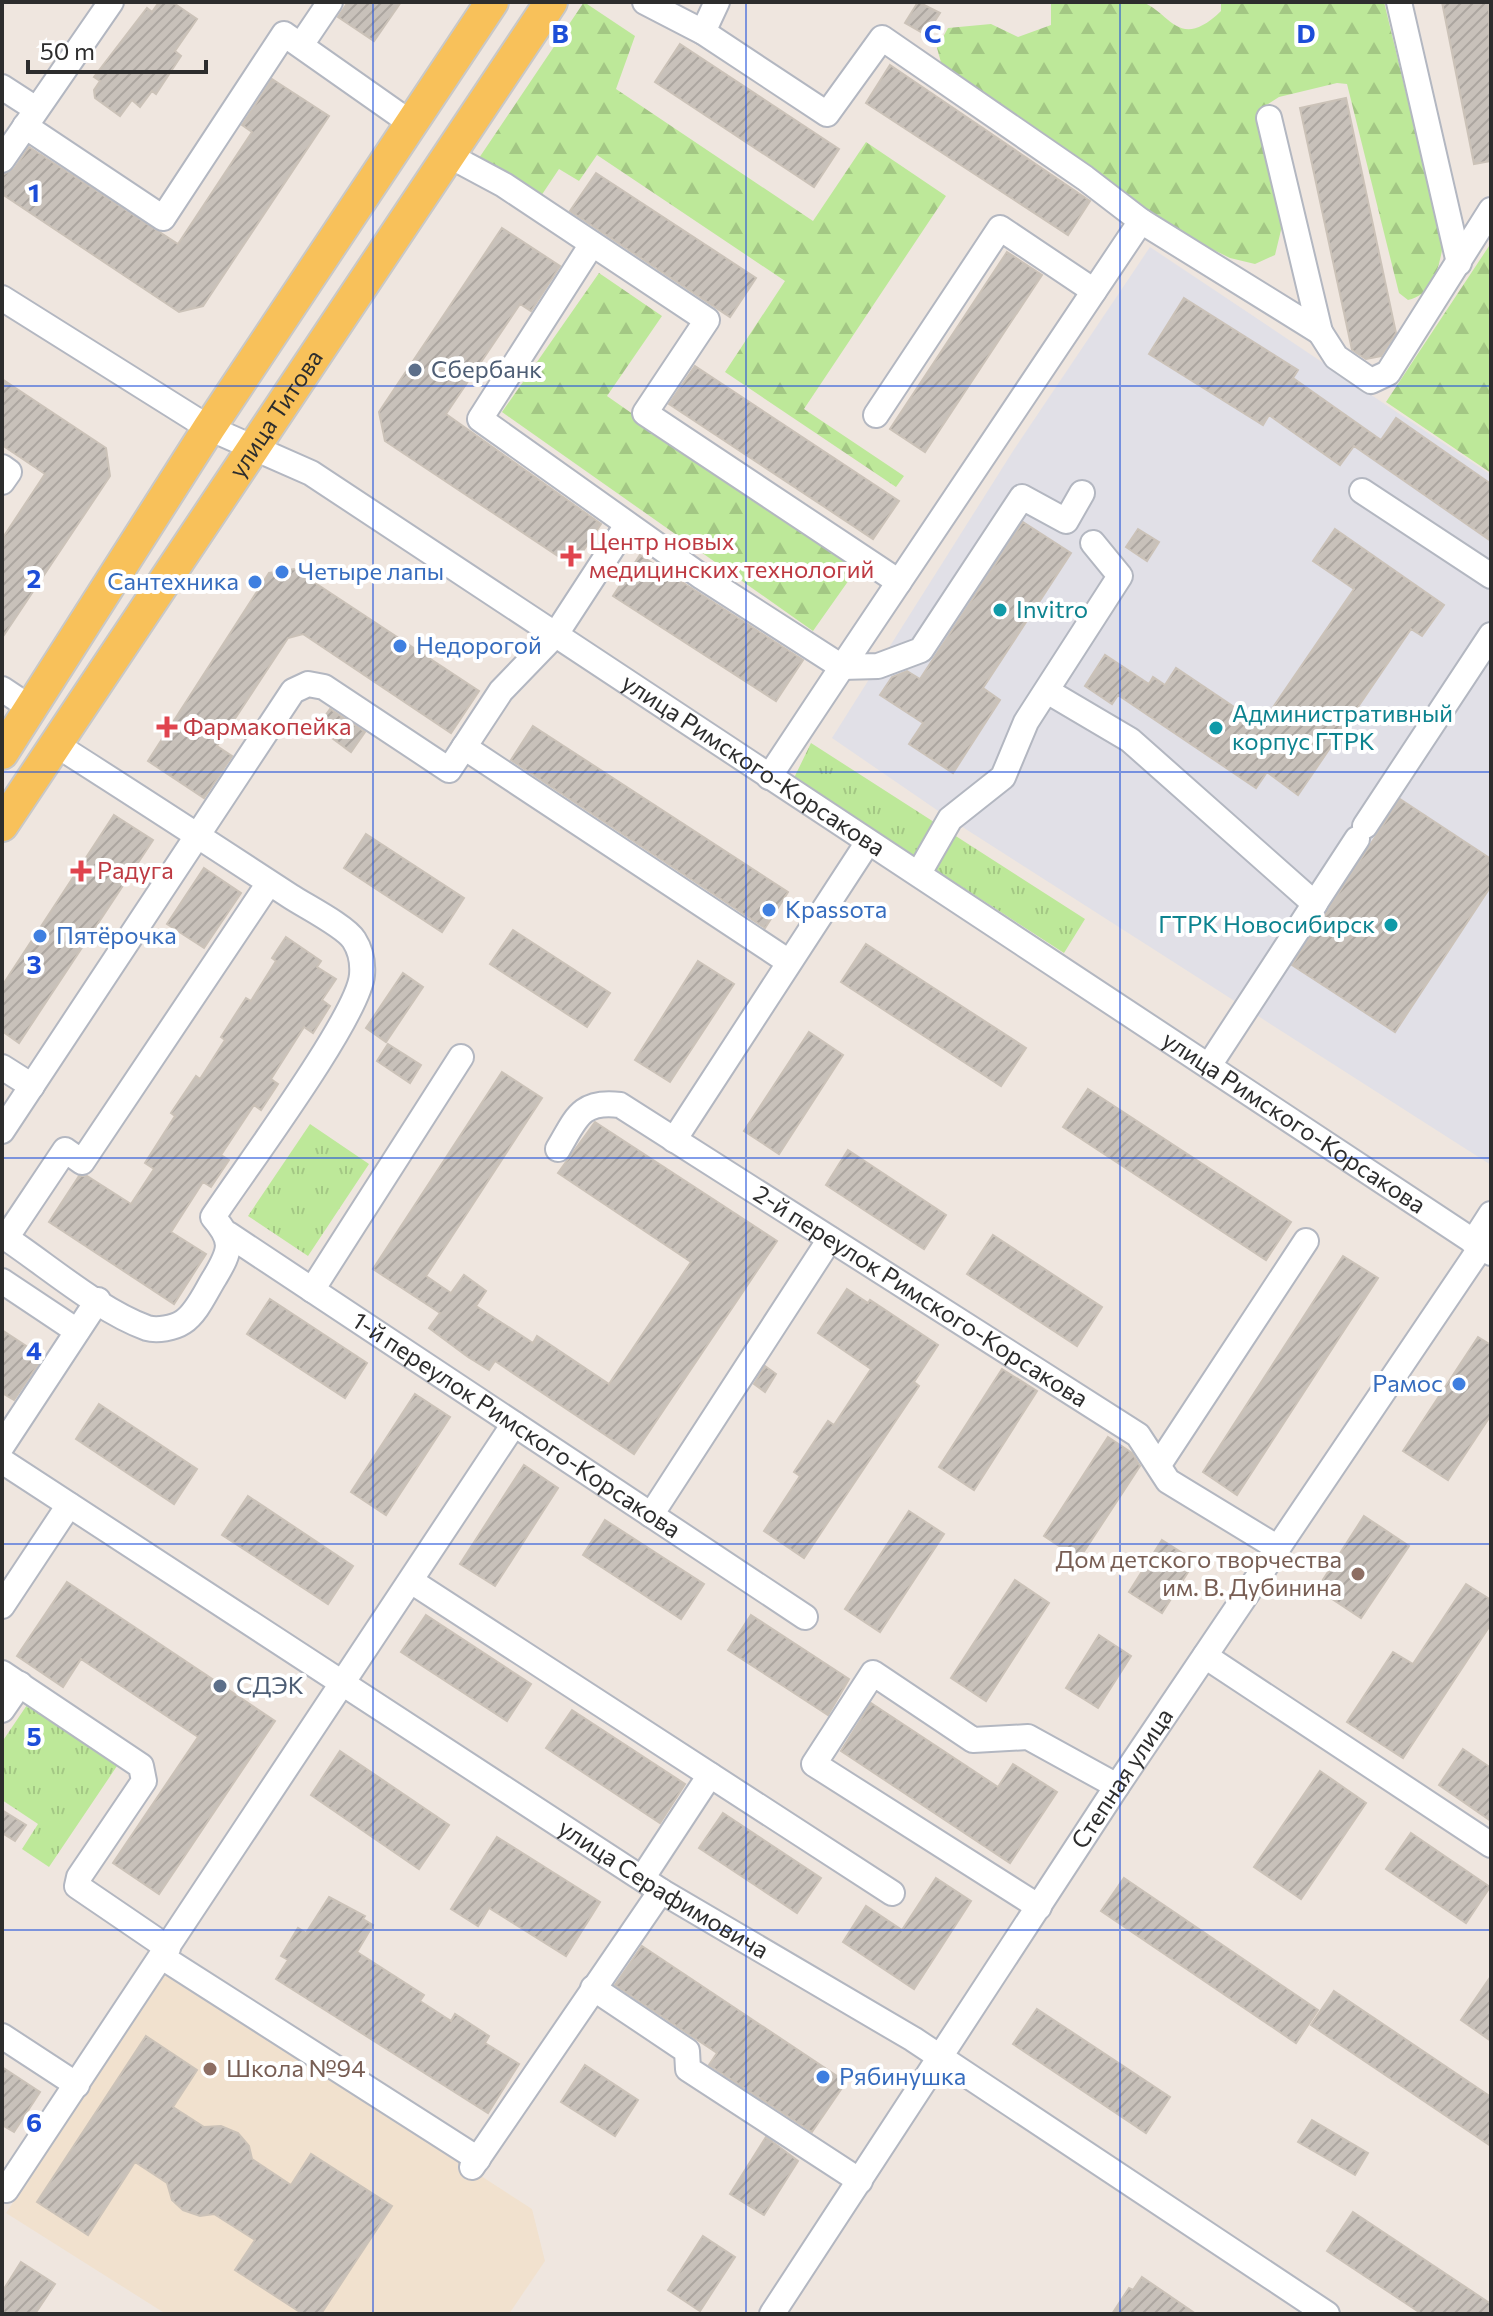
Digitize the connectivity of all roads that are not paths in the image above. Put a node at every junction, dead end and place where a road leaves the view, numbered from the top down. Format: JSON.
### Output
{"nodes":[{"id":1,"x":111,"y":2,"type":"edge"},
{"id":2,"x":330,"y":2,"type":"edge"},
{"id":3,"x":492,"y":2,"type":"edge"},
{"id":4,"x":551,"y":2,"type":"edge"},
{"id":5,"x":645,"y":2,"type":"edge"},
{"id":6,"x":717,"y":2,"type":"edge"},
{"id":7,"x":1399,"y":2,"type":"edge"},
{"id":8,"x":703,"y":32,"type":"junction"},
{"id":9,"x":301,"y":45,"type":"junction"},
{"id":10,"x":2,"y":87,"type":"edge"},
{"id":11,"x":30,"y":118,"type":"junction"},
{"id":12,"x":1269,"y":118,"type":"dead end"},
{"id":13,"x":412,"y":124,"type":"junction"},
{"id":14,"x":448,"y":155,"type":"junction"},
{"id":15,"x":2,"y":160,"type":"edge"},
{"id":16,"x":1491,"y":210,"type":"edge"},
{"id":17,"x":1141,"y":221,"type":"junction"},
{"id":18,"x":592,"y":244,"type":"junction"},
{"id":19,"x":1459,"y":263,"type":"junction"},
{"id":20,"x":1094,"y":291,"type":"junction"},
{"id":21,"x":2,"y":298,"type":"edge"},
{"id":22,"x":1320,"y":332,"type":"junction"},
{"id":23,"x":876,"y":415,"type":"dead end"},
{"id":24,"x":209,"y":428,"type":"junction"},
{"id":25,"x":252,"y":447,"type":"junction"},
{"id":26,"x":2,"y":467,"type":"edge"},
{"id":27,"x":2,"y":482,"type":"edge"},
{"id":28,"x":1362,"y":491,"type":"dead end"},
{"id":29,"x":1082,"y":493,"type":"dead end"},
{"id":30,"x":627,"y":525,"type":"junction"},
{"id":31,"x":1093,"y":543,"type":"dead end"},
{"id":32,"x":1491,"y":576,"type":"edge"},
{"id":33,"x":899,"y":582,"type":"junction"},
{"id":34,"x":556,"y":634,"type":"junction"},
{"id":35,"x":1490,"y":637,"type":"edge"},
{"id":36,"x":842,"y":667,"type":"junction"},
{"id":37,"x":2,"y":689,"type":"edge"},
{"id":38,"x":1047,"y":691,"type":"junction"},
{"id":39,"x":32,"y":709,"type":"junction"},
{"id":40,"x":55,"y":744,"type":"junction"},
{"id":41,"x":464,"y":747,"type":"junction"},
{"id":42,"x":2,"y":753,"type":"edge"},
{"id":43,"x":769,"y":777,"type":"junction"},
{"id":44,"x":2,"y":825,"type":"edge"},
{"id":45,"x":197,"y":836,"type":"junction"},
{"id":46,"x":868,"y":842,"type":"junction"},
{"id":47,"x":919,"y":873,"type":"junction"},
{"id":48,"x":269,"y":883,"type":"junction"},
{"id":49,"x":1315,"y":904,"type":"junction"},
{"id":50,"x":789,"y":962,"type":"junction"},
{"id":51,"x":461,"y":1057,"type":"dead end"},
{"id":52,"x":1210,"y":1064,"type":"junction"},
{"id":53,"x":2,"y":1067,"type":"edge"},
{"id":54,"x":32,"y":1086,"type":"junction"},
{"id":55,"x":2,"y":1131,"type":"edge"},
{"id":56,"x":674,"y":1140,"type":"junction"},
{"id":57,"x":558,"y":1149,"type":"dead end"},
{"id":58,"x":1491,"y":1214,"type":"edge"},
{"id":59,"x":228,"y":1234,"type":"junction"},
{"id":60,"x":830,"y":1239,"type":"junction"},
{"id":61,"x":1306,"y":1241,"type":"dead end"},
{"id":62,"x":1482,"y":1247,"type":"edge"},
{"id":63,"x":2,"y":1281,"type":"edge"},
{"id":64,"x":312,"y":1290,"type":"junction"},
{"id":65,"x":98,"y":1300,"type":"junction"},
{"id":66,"x":77,"y":1331,"type":"junction"},
{"id":67,"x":514,"y":1424,"type":"junction"},
{"id":68,"x":2,"y":1446,"type":"edge"},
{"id":69,"x":2,"y":1461,"type":"edge"},
{"id":70,"x":1160,"y":1463,"type":"junction"},
{"id":71,"x":69,"y":1505,"type":"junction"},
{"id":72,"x":651,"y":1515,"type":"junction"},
{"id":73,"x":1278,"y":1548,"type":"junction"},
{"id":74,"x":411,"y":1581,"type":"junction"},
{"id":75,"x":2,"y":1606,"type":"edge"},
{"id":76,"x":805,"y":1617,"type":"dead end"},
{"id":77,"x":1205,"y":1656,"type":"junction"},
{"id":78,"x":11,"y":1678,"type":"edge"},
{"id":79,"x":343,"y":1685,"type":"junction"},
{"id":80,"x":2,"y":1710,"type":"edge"},
{"id":81,"x":710,"y":1775,"type":"junction"},
{"id":82,"x":1117,"y":1786,"type":"junction"},
{"id":83,"x":1491,"y":1845,"type":"edge"},
{"id":84,"x":652,"y":1884,"type":"junction"},
{"id":85,"x":892,"y":1893,"type":"dead end"},
{"id":86,"x":1039,"y":1907,"type":"junction"},
{"id":87,"x":165,"y":1952,"type":"junction"},
{"id":88,"x":593,"y":1988,"type":"junction"},
{"id":89,"x":2,"y":2036,"type":"edge"},
{"id":90,"x":942,"y":2059,"type":"junction"},
{"id":91,"x":77,"y":2085,"type":"junction"},
{"id":92,"x":860,"y":2181,"type":"junction"},
{"id":93,"x":6,"y":2190,"type":"dead end"},
{"id":94,"x":772,"y":2314,"type":"edge"},
{"id":95,"x":1327,"y":2314,"type":"edge"}],
"edges":[{"from":1,"to":11,"type":"street"},
{"from":2,"to":9,"type":"street"},
{"from":3,"to":13,"type":"main road","name":"улица Титова"},
{"from":4,"to":14,"type":"main road","name":"улица Титова"},
{"from":5,"to":8,"type":"street"},
{"from":6,"to":8,"type":"street"},
{"from":7,"to":19,"type":"street"},
{"from":8,"to":17,"type":"street"},
{"from":9,"to":11,"type":"street"},
{"from":9,"to":13,"type":"street"},
{"from":10,"to":11,"type":"street"},
{"from":11,"to":15,"type":"street"},
{"from":12,"to":22,"type":"street"},
{"from":13,"to":24,"type":"main road","name":"улица Титова"},
{"from":14,"to":18,"type":"street"},
{"from":14,"to":25,"type":"main road","name":"улица Титова"},
{"from":16,"to":19,"type":"street"},
{"from":17,"to":20,"type":"street"},
{"from":17,"to":22,"type":"street"},
{"from":18,"to":30,"type":"street"},
{"from":18,"to":33,"type":"street"},
{"from":19,"to":22,"type":"street"},
{"from":20,"to":23,"type":"street"},
{"from":20,"to":33,"type":"street"},
{"from":21,"to":24,"type":"street","name":"улица Римского-Корсакова"},
{"from":24,"to":25,"type":"street","name":"улица Римского-Корсакова"},
{"from":24,"to":39,"type":"main road","name":"улица Титова"},
{"from":25,"to":34,"type":"street","name":"улица Римского-Корсакова"},
{"from":25,"to":40,"type":"main road","name":"улица Титова"},
{"from":26,"to":27,"type":"street"},
{"from":28,"to":32,"type":"street"},
{"from":29,"to":36,"type":"street"},
{"from":30,"to":34,"type":"street"},
{"from":30,"to":36,"type":"street"},
{"from":31,"to":38,"type":"street"},
{"from":33,"to":36,"type":"street"},
{"from":34,"to":41,"type":"street"},
{"from":34,"to":43,"type":"street","name":"улица Римского-Корсакова"},
{"from":35,"to":49,"type":"street"},
{"from":36,"to":43,"type":"street"},
{"from":37,"to":39,"type":"street"},
{"from":38,"to":47,"type":"street"},
{"from":38,"to":49,"type":"street"},
{"from":39,"to":42,"type":"main road","name":"улица Титова"},
{"from":40,"to":44,"type":"main road","name":"улица Титова"},
{"from":40,"to":45,"type":"street"},
{"from":41,"to":45,"type":"street"},
{"from":41,"to":50,"type":"street"},
{"from":43,"to":46,"type":"street","name":"улица Римского-Корсакова"},
{"from":45,"to":48,"type":"street"},
{"from":45,"to":54,"type":"street"},
{"from":46,"to":47,"type":"street","name":"улица Римского-Корсакова"},
{"from":46,"to":50,"type":"street"},
{"from":47,"to":52,"type":"street","name":"улица Римского-Корсакова"},
{"from":48,"to":59,"type":"street"},
{"from":48,"to":65,"type":"street"},
{"from":49,"to":52,"type":"street"},
{"from":50,"to":56,"type":"street"},
{"from":51,"to":64,"type":"street"},
{"from":52,"to":62,"type":"street","name":"улица Римского-Корсакова"},
{"from":53,"to":54,"type":"street"},
{"from":54,"to":55,"type":"street"},
{"from":56,"to":57,"type":"street","name":"2-й переулок Римского-Корсакова"},
{"from":56,"to":60,"type":"street","name":"2-й переулок Римского-Корсакова"},
{"from":58,"to":62,"type":"street","name":"Степная улица"},
{"from":59,"to":64,"type":"street","name":"1-й переулок Римского-Корсакова"},
{"from":59,"to":65,"type":"street"},
{"from":60,"to":70,"type":"street","name":"2-й переулок Римского-Корсакова"},
{"from":60,"to":72,"type":"street"},
{"from":61,"to":70,"type":"street"},
{"from":62,"to":73,"type":"street","name":"Степная улица"},
{"from":63,"to":66,"type":"street"},
{"from":64,"to":67,"type":"street","name":"1-й переулок Римского-Корсакова"},
{"from":65,"to":66,"type":"street"},
{"from":66,"to":68,"type":"street"},
{"from":67,"to":72,"type":"street","name":"1-й переулок Римского-Корсакова"},
{"from":67,"to":74,"type":"street"},
{"from":69,"to":71,"type":"street","name":"улица Серафимовича"},
{"from":70,"to":73,"type":"street","name":"2-й переулок Римского-Корсакова"},
{"from":71,"to":75,"type":"street"},
{"from":71,"to":79,"type":"street","name":"улица Серафимовича"},
{"from":72,"to":76,"type":"street","name":"1-й переулок Римского-Корсакова"},
{"from":73,"to":77,"type":"street","name":"Степная улица"},
{"from":74,"to":79,"type":"street"},
{"from":74,"to":81,"type":"street"},
{"from":77,"to":82,"type":"street","name":"Степная улица"},
{"from":77,"to":83,"type":"street"},
{"from":78,"to":80,"type":"street"},
{"from":78,"to":87,"type":"street"},
{"from":79,"to":84,"type":"street","name":"улица Серафимовича"},
{"from":79,"to":87,"type":"street"},
{"from":81,"to":84,"type":"street"},
{"from":81,"to":85,"type":"street"},
{"from":82,"to":86,"type":"street","name":"Степная улица"},
{"from":82,"to":86,"type":"street"},
{"from":84,"to":88,"type":"street"},
{"from":84,"to":90,"type":"street","name":"улица Серафимовича"},
{"from":86,"to":90,"type":"street","name":"Степная улица"},
{"from":87,"to":88,"type":"street"},
{"from":87,"to":91,"type":"street"},
{"from":88,"to":92,"type":"street"},
{"from":89,"to":91,"type":"street"},
{"from":90,"to":92,"type":"street","name":"Степная улица"},
{"from":90,"to":95,"type":"street","name":"улица Серафимовича"},
{"from":91,"to":93,"type":"street"},
{"from":92,"to":94,"type":"street","name":"Степная улица"}]}
